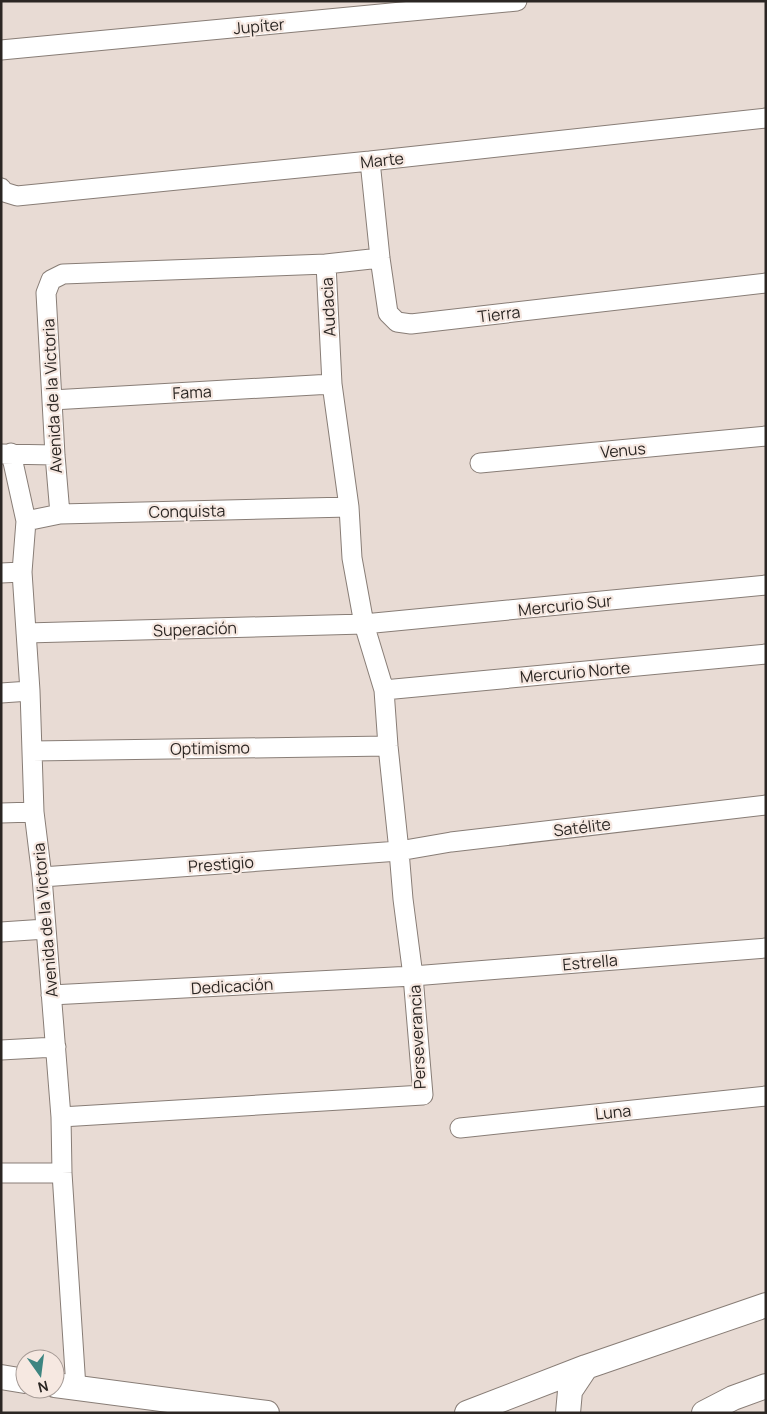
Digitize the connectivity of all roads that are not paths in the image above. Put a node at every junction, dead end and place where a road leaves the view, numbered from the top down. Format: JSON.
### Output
{"nodes":[{"id":1,"x":517,"y":1,"type":"edge"},
{"id":2,"x":1,"y":50,"type":"edge"},
{"id":3,"x":766,"y":118,"type":"edge"},
{"id":4,"x":370,"y":161,"type":"junction"},
{"id":5,"x":1,"y":188,"type":"edge"},
{"id":6,"x":380,"y":258,"type":"junction"},
{"id":7,"x":326,"y":264,"type":"junction"},
{"id":8,"x":51,"y":280,"type":"joint"},
{"id":9,"x":766,"y":283,"type":"edge"},
{"id":10,"x":332,"y":384,"type":"junction"},
{"id":11,"x":52,"y":400,"type":"junction"},
{"id":12,"x":766,"y":436,"type":"edge"},
{"id":13,"x":6,"y":454,"type":"edge"},
{"id":14,"x":55,"y":455,"type":"junction"},
{"id":15,"x":480,"y":463,"type":"dead end"},
{"id":16,"x":349,"y":507,"type":"junction"},
{"id":17,"x":60,"y":514,"type":"junction"},
{"id":18,"x":26,"y":521,"type":"junction"},
{"id":19,"x":22,"y":572,"type":"junction"},
{"id":20,"x":1,"y":573,"type":"edge"},
{"id":21,"x":766,"y":585,"type":"edge"},
{"id":22,"x":364,"y":624,"type":"junction"},
{"id":23,"x":26,"y":633,"type":"junction"},
{"id":24,"x":766,"y":654,"type":"edge"},
{"id":25,"x":384,"y":690,"type":"junction"},
{"id":26,"x":30,"y":691,"type":"junction"},
{"id":27,"x":1,"y":693,"type":"edge"},
{"id":28,"x":388,"y":746,"type":"junction"},
{"id":29,"x":32,"y":751,"type":"junction"},
{"id":30,"x":766,"y":805,"type":"edge"},
{"id":31,"x":34,"y":812,"type":"junction"},
{"id":32,"x":1,"y":813,"type":"edge"},
{"id":33,"x":399,"y":851,"type":"junction"},
{"id":34,"x":42,"y":877,"type":"junction"},
{"id":35,"x":46,"y":929,"type":"junction"},
{"id":36,"x":1,"y":932,"type":"edge"},
{"id":37,"x":766,"y":948,"type":"edge"},
{"id":38,"x":413,"y":976,"type":"junction"},
{"id":39,"x":52,"y":995,"type":"junction"},
{"id":40,"x":56,"y":1047,"type":"junction"},
{"id":41,"x":1,"y":1050,"type":"edge"},
{"id":42,"x":766,"y":1096,"type":"edge"},
{"id":43,"x":61,"y":1118,"type":"junction"},
{"id":44,"x":460,"y":1128,"type":"dead end"},
{"id":45,"x":1,"y":1173,"type":"edge"},
{"id":46,"x":62,"y":1173,"type":"junction"},
{"id":47,"x":766,"y":1305,"type":"edge"},
{"id":48,"x":64,"y":1349,"type":"edge"},
{"id":49,"x":586,"y":1368,"type":"junction"},
{"id":50,"x":1,"y":1377,"type":"edge"},
{"id":51,"x":15,"y":1379,"type":"edge"},
{"id":52,"x":766,"y":1386,"type":"edge"},
{"id":53,"x":65,"y":1387,"type":"edge"},
{"id":54,"x":733,"y":1405,"type":"edge"},
{"id":55,"x":267,"y":1413,"type":"edge"},
{"id":56,"x":467,"y":1413,"type":"edge"},
{"id":57,"x":568,"y":1413,"type":"edge"},
{"id":58,"x":704,"y":1413,"type":"edge"}],
"edges":[{"from":1,"to":2,"type":"street","name":"Jupíter"},
{"from":3,"to":4,"type":"street","name":"Marte"},
{"from":4,"to":5,"type":"street","name":"Marte"},
{"from":4,"to":6,"type":"street","name":"Tierra"},
{"from":6,"to":7,"type":"street"},
{"from":6,"to":9,"type":"street","name":"Tierra"},
{"from":7,"to":8,"type":"street","name":"Audacia"},
{"from":7,"to":10,"type":"street","name":"Audacia"},
{"from":8,"to":11,"type":"street","name":"Avenida de la Victoria"},
{"from":10,"to":11,"type":"street","name":"Fama"},
{"from":10,"to":16,"type":"street","name":"Audacia"},
{"from":11,"to":14,"type":"street","name":"Avenida de la Victoria"},
{"from":12,"to":15,"type":"street","name":"Venus"},
{"from":13,"to":14,"type":"street"},
{"from":13,"to":18,"type":"street","name":"Avenida de la Victoria"},
{"from":14,"to":17,"type":"street","name":"Avenida de la Victoria"},
{"from":16,"to":17,"type":"street","name":"Conquista"},
{"from":16,"to":22,"type":"street","name":"Audacia"},
{"from":17,"to":18,"type":"street","name":"Conquista"},
{"from":18,"to":19,"type":"street","name":"Avenida de la Victoria"},
{"from":19,"to":20,"type":"street"},
{"from":19,"to":23,"type":"street","name":"Avenida de la Victoria"},
{"from":21,"to":22,"type":"street","name":"Mercurio Sur"},
{"from":22,"to":23,"type":"street","name":"Superación"},
{"from":22,"to":25,"type":"street","name":"Perseverancia"},
{"from":23,"to":26,"type":"street","name":"Avenida de la Victoria"},
{"from":24,"to":25,"type":"street","name":"Mercurio Norte"},
{"from":25,"to":28,"type":"street","name":"Perseverancia"},
{"from":26,"to":27,"type":"street"},
{"from":26,"to":29,"type":"street","name":"Avenida de la Victoria"},
{"from":28,"to":29,"type":"street","name":"Optimismo"},
{"from":28,"to":33,"type":"street","name":"Perseverancia"},
{"from":29,"to":31,"type":"street","name":"Avenida de la Victoria"},
{"from":30,"to":33,"type":"street","name":"Satélite"},
{"from":31,"to":32,"type":"street"},
{"from":31,"to":34,"type":"street","name":"Avenida de la Victoria"},
{"from":33,"to":34,"type":"street","name":"Prestigio"},
{"from":33,"to":38,"type":"street","name":"Perseverancia"},
{"from":34,"to":35,"type":"street","name":"Avenida de la Victoria"},
{"from":35,"to":36,"type":"street"},
{"from":35,"to":39,"type":"street","name":"Avenida de la Victoria"},
{"from":37,"to":38,"type":"street","name":"Estrella"},
{"from":38,"to":39,"type":"street","name":"Dedicación"},
{"from":38,"to":43,"type":"street","name":"Perseverancia"},
{"from":39,"to":40,"type":"street","name":"Avenida de la Victoria"},
{"from":40,"to":41,"type":"street"},
{"from":40,"to":43,"type":"street","name":"Avenida de la Victoria"},
{"from":42,"to":44,"type":"street","name":"Luna"},
{"from":43,"to":46,"type":"street","name":"Avenida de la Victoria"},
{"from":45,"to":46,"type":"street"},
{"from":46,"to":48,"type":"street","name":"Avenida de la Victoria"},
{"from":47,"to":49,"type":"street"},
{"from":49,"to":56,"type":"street"},
{"from":49,"to":57,"type":"street"},
{"from":50,"to":51,"type":"street"},
{"from":52,"to":54,"type":"street"},
{"from":53,"to":55,"type":"street"},
{"from":54,"to":58,"type":"street"}]}
